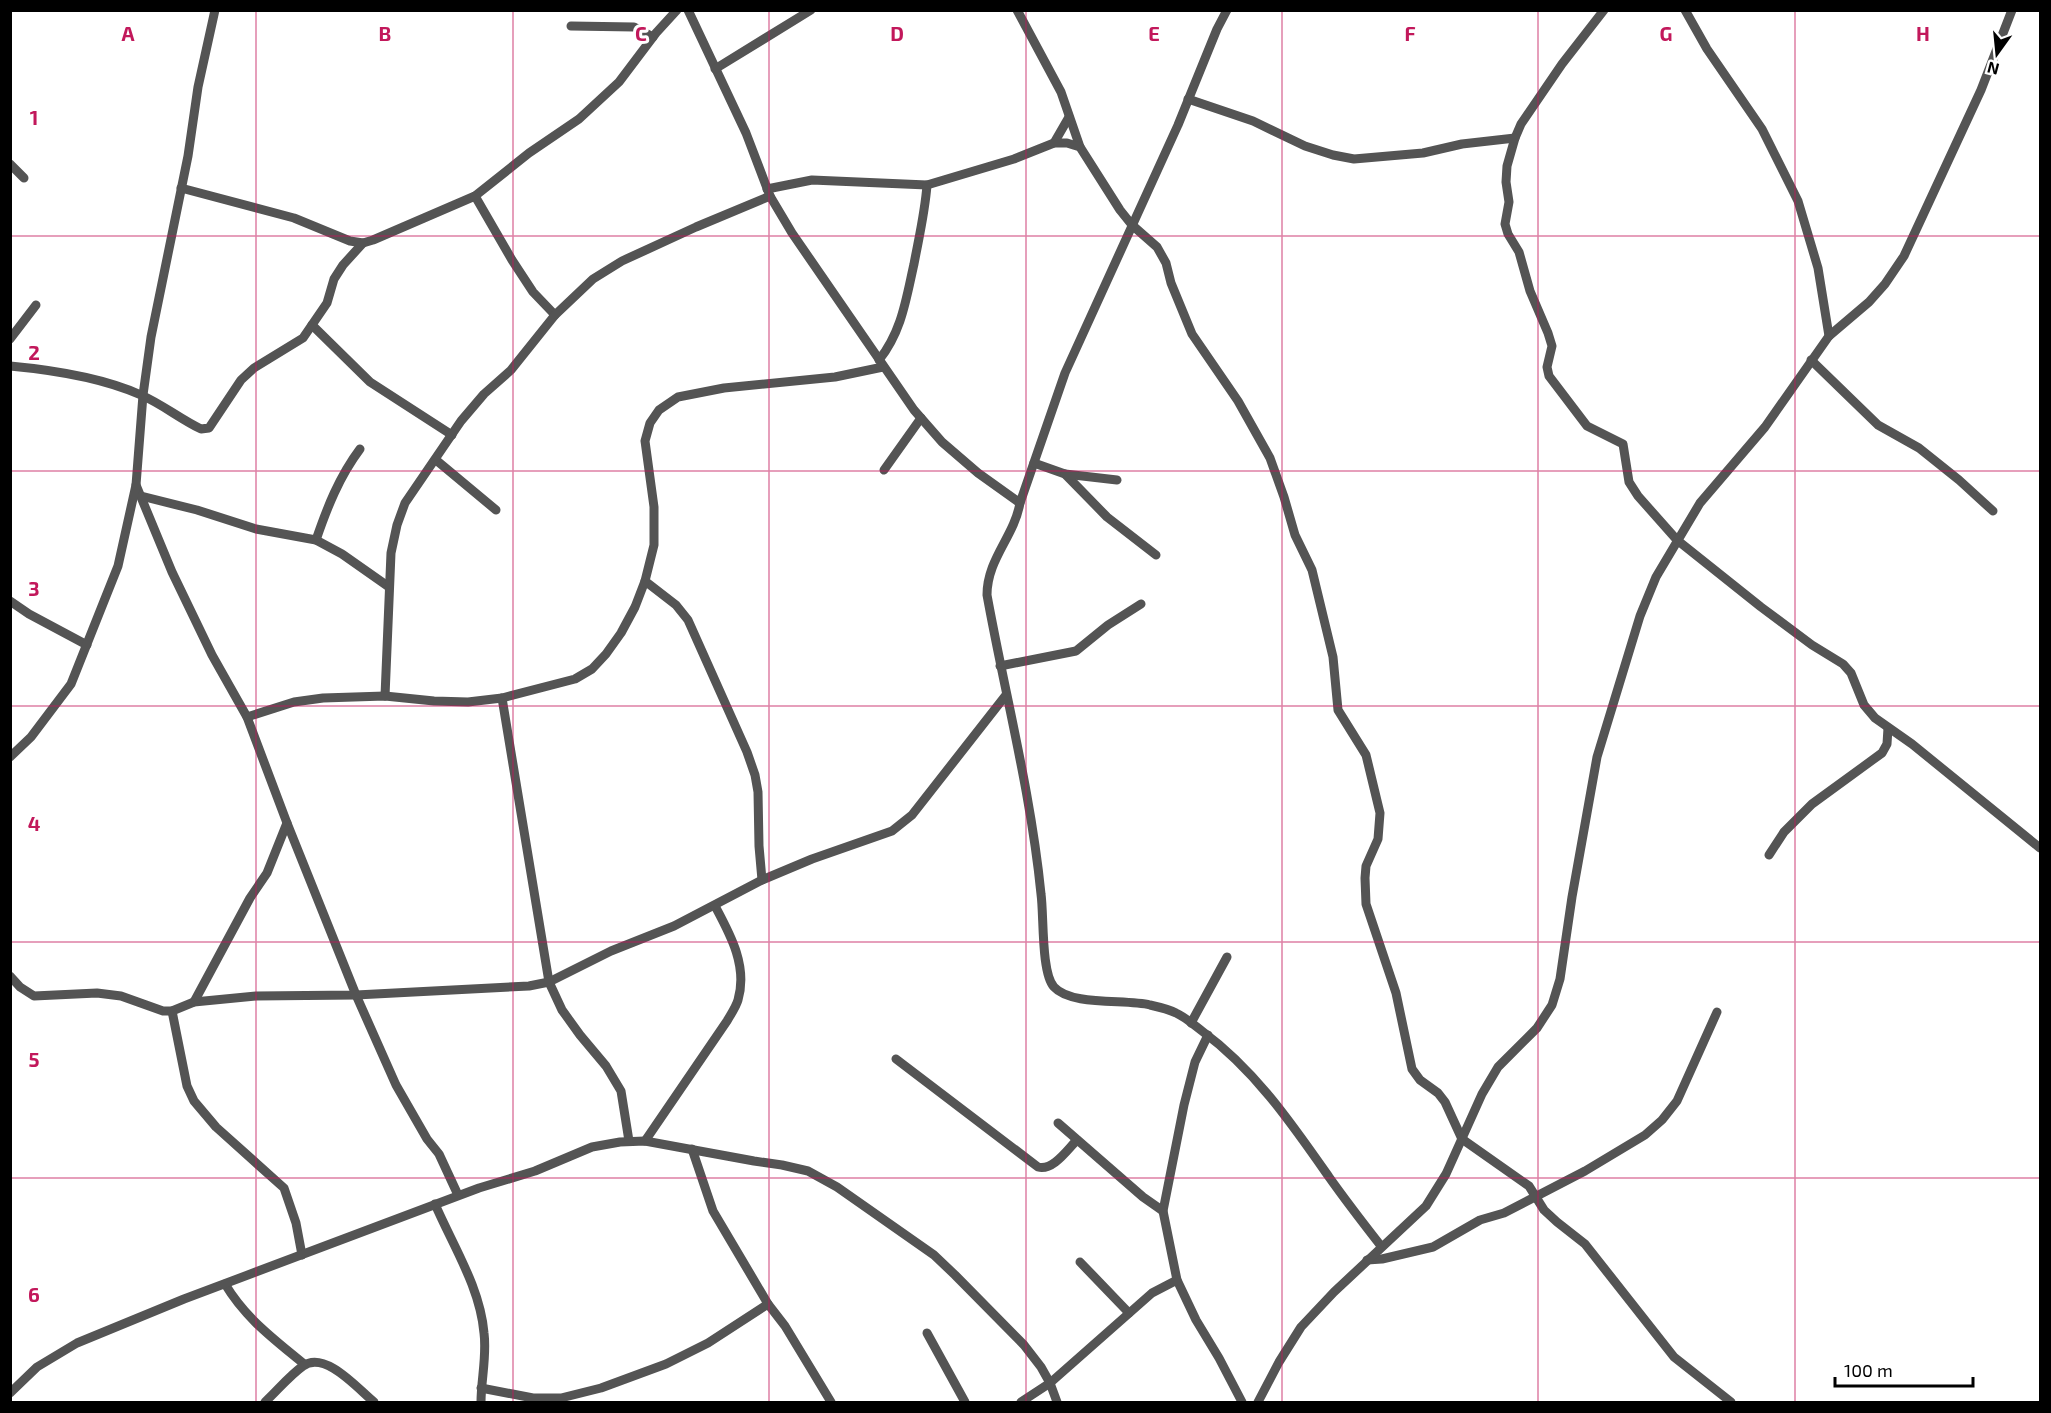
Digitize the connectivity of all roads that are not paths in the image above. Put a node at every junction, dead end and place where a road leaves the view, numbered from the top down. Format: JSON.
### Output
{"nodes":[{"id":1,"x":215,"y":10,"type":"edge"},
{"id":2,"x":677,"y":10,"type":"edge"},
{"id":3,"x":688,"y":10,"type":"edge"},
{"id":4,"x":811,"y":10,"type":"edge"},
{"id":5,"x":1017,"y":10,"type":"edge"},
{"id":6,"x":1227,"y":10,"type":"edge"},
{"id":7,"x":1604,"y":10,"type":"edge"},
{"id":8,"x":1685,"y":10,"type":"edge"},
{"id":9,"x":2012,"y":10,"type":"edge"},
{"id":10,"x":571,"y":26,"type":"dead end"},
{"id":11,"x":653,"y":37,"type":"junction"},
{"id":12,"x":715,"y":69,"type":"junction"},
{"id":13,"x":1188,"y":99,"type":"junction"},
{"id":14,"x":1069,"y":117,"type":"junction"},
{"id":15,"x":1515,"y":138,"type":"junction"},
{"id":16,"x":1054,"y":143,"type":"junction"},
{"id":17,"x":1080,"y":147,"type":"junction"},
{"id":18,"x":10,"y":164,"type":"edge"},
{"id":19,"x":24,"y":178,"type":"dead end"},
{"id":20,"x":927,"y":185,"type":"junction"},
{"id":21,"x":181,"y":188,"type":"junction"},
{"id":22,"x":769,"y":193,"type":"junction"},
{"id":23,"x":475,"y":196,"type":"junction"},
{"id":24,"x":1132,"y":225,"type":"junction"},
{"id":25,"x":363,"y":243,"type":"junction"},
{"id":26,"x":36,"y":306,"type":"dead end"},
{"id":27,"x":555,"y":315,"type":"junction"},
{"id":28,"x":312,"y":325,"type":"junction"},
{"id":29,"x":1829,"y":336,"type":"junction"},
{"id":30,"x":10,"y":339,"type":"edge"},
{"id":31,"x":1811,"y":360,"type":"junction"},
{"id":32,"x":881,"y":363,"type":"junction"},
{"id":33,"x":10,"y":366,"type":"edge"},
{"id":34,"x":143,"y":395,"type":"junction"},
{"id":35,"x":921,"y":418,"type":"junction"},
{"id":36,"x":452,"y":435,"type":"junction"},
{"id":37,"x":360,"y":449,"type":"dead end"},
{"id":38,"x":436,"y":459,"type":"junction"},
{"id":39,"x":1034,"y":463,"type":"junction"},
{"id":40,"x":884,"y":470,"type":"dead end"},
{"id":41,"x":1065,"y":474,"type":"junction"},
{"id":42,"x":1117,"y":480,"type":"dead end"},
{"id":43,"x":136,"y":485,"type":"junction"},
{"id":44,"x":141,"y":496,"type":"junction"},
{"id":45,"x":1020,"y":503,"type":"junction"},
{"id":46,"x":496,"y":510,"type":"dead end"},
{"id":47,"x":1993,"y":511,"type":"dead end"},
{"id":48,"x":316,"y":540,"type":"junction"},
{"id":49,"x":1677,"y":540,"type":"junction"},
{"id":50,"x":1156,"y":555,"type":"dead end"},
{"id":51,"x":645,"y":581,"type":"junction"},
{"id":52,"x":388,"y":588,"type":"junction"},
{"id":53,"x":10,"y":601,"type":"edge"},
{"id":54,"x":1141,"y":604,"type":"dead end"},
{"id":55,"x":87,"y":645,"type":"junction"},
{"id":56,"x":1000,"y":666,"type":"junction"},
{"id":57,"x":1006,"y":695,"type":"junction"},
{"id":58,"x":385,"y":696,"type":"junction"},
{"id":59,"x":502,"y":698,"type":"junction"},
{"id":60,"x":247,"y":717,"type":"junction"},
{"id":61,"x":1888,"y":728,"type":"junction"},
{"id":62,"x":10,"y":757,"type":"edge"},
{"id":63,"x":287,"y":823,"type":"junction"},
{"id":64,"x":2040,"y":849,"type":"edge"},
{"id":65,"x":1769,"y":855,"type":"dead end"},
{"id":66,"x":762,"y":880,"type":"junction"},
{"id":67,"x":715,"y":906,"type":"junction"},
{"id":68,"x":1227,"y":957,"type":"dead end"},
{"id":69,"x":10,"y":976,"type":"edge"},
{"id":70,"x":549,"y":982,"type":"junction"},
{"id":71,"x":356,"y":995,"type":"junction"},
{"id":72,"x":194,"y":1002,"type":"junction"},
{"id":73,"x":172,"y":1011,"type":"junction"},
{"id":74,"x":1717,"y":1012,"type":"dead end"},
{"id":75,"x":1191,"y":1023,"type":"junction"},
{"id":76,"x":1208,"y":1035,"type":"junction"},
{"id":77,"x":896,"y":1059,"type":"dead end"},
{"id":78,"x":1058,"y":1123,"type":"dead end"},
{"id":79,"x":1462,"y":1139,"type":"junction"},
{"id":80,"x":1077,"y":1140,"type":"junction"},
{"id":81,"x":629,"y":1141,"type":"junction"},
{"id":82,"x":645,"y":1141,"type":"junction"},
{"id":83,"x":692,"y":1149,"type":"junction"},
{"id":84,"x":458,"y":1195,"type":"junction"},
{"id":85,"x":1536,"y":1196,"type":"junction"},
{"id":86,"x":435,"y":1204,"type":"junction"},
{"id":87,"x":1163,"y":1211,"type":"junction"},
{"id":88,"x":1380,"y":1246,"type":"junction"},
{"id":89,"x":302,"y":1255,"type":"junction"},
{"id":90,"x":1367,"y":1260,"type":"junction"},
{"id":91,"x":1080,"y":1262,"type":"dead end"},
{"id":92,"x":1177,"y":1280,"type":"junction"},
{"id":93,"x":225,"y":1284,"type":"junction"},
{"id":94,"x":768,"y":1304,"type":"junction"},
{"id":95,"x":1129,"y":1313,"type":"junction"},
{"id":96,"x":927,"y":1333,"type":"dead end"},
{"id":97,"x":304,"y":1364,"type":"junction"},
{"id":98,"x":1050,"y":1383,"type":"junction"},
{"id":99,"x":481,"y":1388,"type":"junction"},
{"id":100,"x":10,"y":1394,"type":"edge"},
{"id":101,"x":265,"y":1402,"type":"edge"},
{"id":102,"x":374,"y":1402,"type":"edge"},
{"id":103,"x":481,"y":1402,"type":"edge"},
{"id":104,"x":831,"y":1402,"type":"edge"},
{"id":105,"x":964,"y":1402,"type":"edge"},
{"id":106,"x":1021,"y":1402,"type":"edge"},
{"id":107,"x":1058,"y":1402,"type":"edge"},
{"id":108,"x":1242,"y":1402,"type":"edge"},
{"id":109,"x":1258,"y":1402,"type":"edge"},
{"id":110,"x":1731,"y":1402,"type":"edge"}],
"edges":[{"from":1,"to":21,"type":"street"},
{"from":2,"to":11,"type":"street"},
{"from":3,"to":12,"type":"street"},
{"from":4,"to":12,"type":"street"},
{"from":5,"to":14,"type":"street"},
{"from":6,"to":13,"type":"street"},
{"from":7,"to":15,"type":"street"},
{"from":8,"to":29,"type":"street"},
{"from":9,"to":29,"type":"street"},
{"from":10,"to":11,"type":"street"},
{"from":11,"to":23,"type":"street"},
{"from":12,"to":22,"type":"street"},
{"from":13,"to":15,"type":"street"},
{"from":13,"to":24,"type":"street"},
{"from":14,"to":16,"type":"street"},
{"from":14,"to":17,"type":"street"},
{"from":15,"to":49,"type":"street"},
{"from":16,"to":17,"type":"street"},
{"from":16,"to":20,"type":"street"},
{"from":17,"to":24,"type":"street"},
{"from":18,"to":19,"type":"street"},
{"from":20,"to":22,"type":"street"},
{"from":20,"to":32,"type":"street"},
{"from":21,"to":25,"type":"street"},
{"from":21,"to":34,"type":"street"},
{"from":22,"to":27,"type":"street"},
{"from":22,"to":32,"type":"street"},
{"from":23,"to":25,"type":"street"},
{"from":23,"to":27,"type":"street"},
{"from":24,"to":39,"type":"street"},
{"from":24,"to":79,"type":"street"},
{"from":25,"to":28,"type":"street"},
{"from":26,"to":30,"type":"street"},
{"from":27,"to":36,"type":"street"},
{"from":28,"to":34,"type":"street"},
{"from":28,"to":36,"type":"street"},
{"from":29,"to":31,"type":"street"},
{"from":31,"to":47,"type":"street"},
{"from":31,"to":49,"type":"street"},
{"from":32,"to":35,"type":"street"},
{"from":32,"to":51,"type":"street"},
{"from":33,"to":34,"type":"street"},
{"from":34,"to":43,"type":"street"},
{"from":35,"to":40,"type":"street"},
{"from":35,"to":45,"type":"street"},
{"from":36,"to":38,"type":"street"},
{"from":37,"to":48,"type":"street"},
{"from":38,"to":46,"type":"street"},
{"from":38,"to":52,"type":"street"},
{"from":39,"to":41,"type":"street"},
{"from":39,"to":45,"type":"street"},
{"from":41,"to":42,"type":"street"},
{"from":41,"to":50,"type":"street"},
{"from":43,"to":44,"type":"street"},
{"from":43,"to":55,"type":"street"},
{"from":44,"to":48,"type":"street"},
{"from":44,"to":60,"type":"street"},
{"from":45,"to":56,"type":"street"},
{"from":48,"to":52,"type":"street"},
{"from":49,"to":61,"type":"street"},
{"from":49,"to":79,"type":"street"},
{"from":51,"to":59,"type":"street"},
{"from":51,"to":66,"type":"street"},
{"from":52,"to":58,"type":"street"},
{"from":53,"to":55,"type":"street"},
{"from":54,"to":56,"type":"street"},
{"from":55,"to":62,"type":"street"},
{"from":56,"to":57,"type":"street"},
{"from":57,"to":66,"type":"street"},
{"from":57,"to":75,"type":"street"},
{"from":58,"to":59,"type":"street"},
{"from":58,"to":60,"type":"street"},
{"from":59,"to":70,"type":"street"},
{"from":60,"to":63,"type":"street"},
{"from":61,"to":64,"type":"street"},
{"from":61,"to":65,"type":"street"},
{"from":63,"to":71,"type":"street"},
{"from":63,"to":72,"type":"street"},
{"from":66,"to":67,"type":"street"},
{"from":67,"to":70,"type":"street"},
{"from":67,"to":82,"type":"street"},
{"from":68,"to":75,"type":"street"},
{"from":69,"to":73,"type":"street"},
{"from":70,"to":71,"type":"street"},
{"from":70,"to":81,"type":"street"},
{"from":71,"to":72,"type":"street"},
{"from":71,"to":84,"type":"street"},
{"from":72,"to":73,"type":"street"},
{"from":73,"to":89,"type":"street"},
{"from":74,"to":85,"type":"street"},
{"from":75,"to":76,"type":"street"},
{"from":76,"to":87,"type":"street"},
{"from":76,"to":88,"type":"street"},
{"from":77,"to":80,"type":"street"},
{"from":78,"to":80,"type":"street"},
{"from":79,"to":85,"type":"street"},
{"from":79,"to":88,"type":"street"},
{"from":80,"to":87,"type":"street"},
{"from":81,"to":82,"type":"street"},
{"from":81,"to":84,"type":"street"},
{"from":82,"to":83,"type":"street"},
{"from":83,"to":94,"type":"street"},
{"from":83,"to":98,"type":"street"},
{"from":84,"to":86,"type":"street"},
{"from":85,"to":90,"type":"street"},
{"from":85,"to":110,"type":"street"},
{"from":86,"to":89,"type":"street"},
{"from":86,"to":99,"type":"street"},
{"from":87,"to":92,"type":"street"},
{"from":88,"to":90,"type":"street"},
{"from":89,"to":93,"type":"street"},
{"from":90,"to":109,"type":"street"},
{"from":91,"to":95,"type":"street"},
{"from":92,"to":95,"type":"street"},
{"from":92,"to":108,"type":"street"},
{"from":93,"to":97,"type":"street"},
{"from":93,"to":100,"type":"street"},
{"from":94,"to":99,"type":"street"},
{"from":94,"to":104,"type":"street"},
{"from":95,"to":98,"type":"street"},
{"from":96,"to":105,"type":"street"},
{"from":97,"to":101,"type":"street"},
{"from":97,"to":102,"type":"street"},
{"from":98,"to":106,"type":"street"},
{"from":98,"to":107,"type":"street"},
{"from":99,"to":103,"type":"street"}]}
